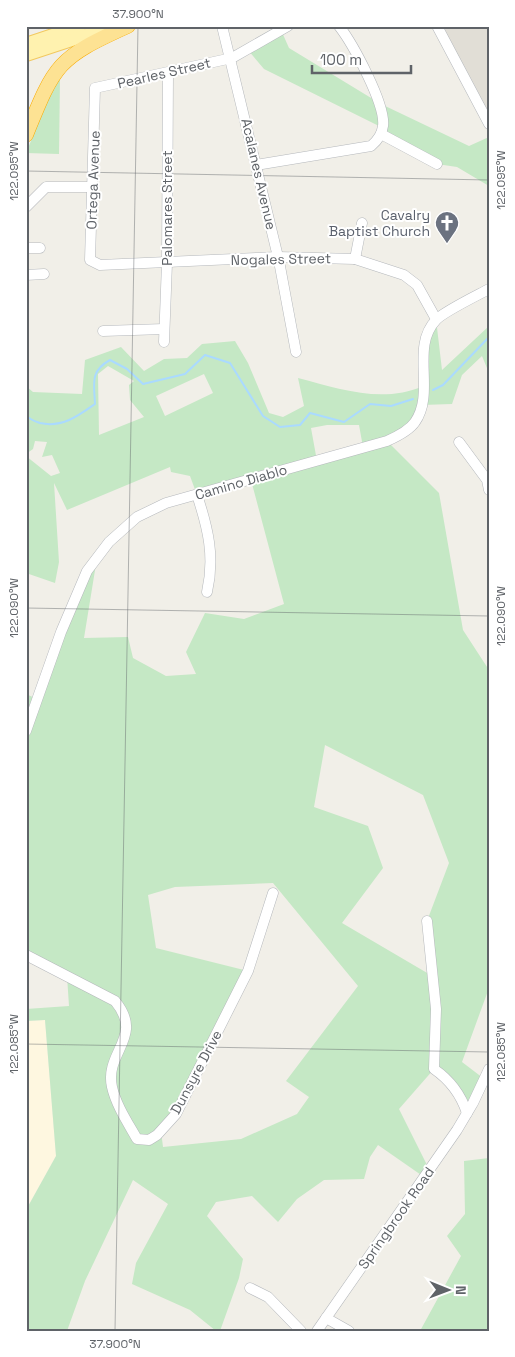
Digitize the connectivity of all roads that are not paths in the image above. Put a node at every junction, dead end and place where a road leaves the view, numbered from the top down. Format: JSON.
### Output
{"nodes":[{"id":1,"x":80,"y":26,"type":"edge"},
{"id":2,"x":114,"y":26,"type":"edge"},
{"id":3,"x":128,"y":26,"type":"edge"},
{"id":4,"x":222,"y":26,"type":"edge"},
{"id":5,"x":288,"y":26,"type":"edge"},
{"id":6,"x":339,"y":26,"type":"edge"},
{"id":7,"x":437,"y":26,"type":"edge"},
{"id":8,"x":26,"y":44,"type":"edge"},
{"id":9,"x":26,"y":55,"type":"edge"},
{"id":10,"x":232,"y":58,"type":"junction"},
{"id":11,"x":168,"y":73,"type":"junction"},
{"id":12,"x":95,"y":88,"type":"joint"},
{"id":13,"x":489,"y":124,"type":"edge"},
{"id":14,"x":380,"y":134,"type":"junction"},
{"id":15,"x":26,"y":135,"type":"edge"},
{"id":16,"x":437,"y":164,"type":"dead end"},
{"id":17,"x":256,"y":165,"type":"junction"},
{"id":18,"x":93,"y":187,"type":"junction"},
{"id":19,"x":26,"y":207,"type":"edge"},
{"id":20,"x":362,"y":223,"type":"dead end"},
{"id":21,"x":26,"y":248,"type":"edge"},
{"id":22,"x":40,"y":248,"type":"dead end"},
{"id":23,"x":278,"y":257,"type":"junction"},
{"id":24,"x":355,"y":259,"type":"junction"},
{"id":25,"x":168,"y":263,"type":"junction"},
{"id":26,"x":100,"y":265,"type":"joint"},
{"id":27,"x":44,"y":274,"type":"dead end"},
{"id":28,"x":26,"y":275,"type":"edge"},
{"id":29,"x":489,"y":289,"type":"edge"},
{"id":30,"x":436,"y":319,"type":"junction"},
{"id":31,"x":164,"y":329,"type":"junction"},
{"id":32,"x":103,"y":331,"type":"dead end"},
{"id":33,"x":164,"y":342,"type":"dead end"},
{"id":34,"x":296,"y":352,"type":"dead end"},
{"id":35,"x":459,"y":442,"type":"dead end"},
{"id":36,"x":489,"y":490,"type":"edge"},
{"id":37,"x":197,"y":495,"type":"junction"},
{"id":38,"x":207,"y":592,"type":"dead end"},
{"id":39,"x":26,"y":730,"type":"edge"},
{"id":40,"x":273,"y":893,"type":"dead end"},
{"id":41,"x":427,"y":921,"type":"dead end"},
{"id":42,"x":26,"y":955,"type":"edge"},
{"id":43,"x":489,"y":1069,"type":"edge"},
{"id":44,"x":489,"y":1084,"type":"edge"},
{"id":45,"x":473,"y":1103,"type":"junction"},
{"id":46,"x":467,"y":1113,"type":"junction"},
{"id":47,"x":250,"y":1288,"type":"dead end"},
{"id":48,"x":326,"y":1318,"type":"junction"},
{"id":49,"x":301,"y":1331,"type":"edge"},
{"id":50,"x":317,"y":1331,"type":"edge"},
{"id":51,"x":349,"y":1331,"type":"edge"}],
"edges":[{"from":1,"to":8,"type":"main road"},
{"from":2,"to":9,"type":"main road"},
{"from":3,"to":15,"type":"highway"},
{"from":4,"to":10,"type":"street","name":"Acalanes Avenue"},
{"from":5,"to":10,"type":"street","name":"Pearles Street"},
{"from":6,"to":14,"type":"street"},
{"from":7,"to":13,"type":"street"},
{"from":10,"to":11,"type":"street","name":"Pearles Street"},
{"from":10,"to":17,"type":"street","name":"Acalanes Avenue"},
{"from":11,"to":12,"type":"street","name":"Pearles Street"},
{"from":11,"to":25,"type":"street","name":"Palomares Street"},
{"from":12,"to":18,"type":"street","name":"Ortega Avenue"},
{"from":14,"to":16,"type":"street"},
{"from":14,"to":17,"type":"street"},
{"from":17,"to":23,"type":"street","name":"Acalanes Avenue"},
{"from":18,"to":19,"type":"street"},
{"from":18,"to":26,"type":"street","name":"Ortega Avenue"},
{"from":20,"to":24,"type":"street"},
{"from":21,"to":22,"type":"street"},
{"from":23,"to":24,"type":"street","name":"Nogales Street"},
{"from":23,"to":25,"type":"street","name":"Nogales Street"},
{"from":23,"to":34,"type":"street","name":"Acalanes Avenue"},
{"from":24,"to":30,"type":"street","name":"Nogales Street"},
{"from":25,"to":26,"type":"street","name":"Nogales Street"},
{"from":25,"to":31,"type":"street","name":"Palomares Street"},
{"from":27,"to":28,"type":"street"},
{"from":29,"to":30,"type":"street"},
{"from":30,"to":37,"type":"street","name":"Camino Diablo"},
{"from":31,"to":32,"type":"street"},
{"from":31,"to":33,"type":"street","name":"Palomares Street"},
{"from":35,"to":36,"type":"street"},
{"from":37,"to":38,"type":"street"},
{"from":37,"to":39,"type":"street","name":"Camino Diablo"},
{"from":40,"to":42,"type":"street","name":"Dunsyre Drive"},
{"from":41,"to":46,"type":"street"},
{"from":43,"to":45,"type":"street","name":"Springbrook Road"},
{"from":44,"to":45,"type":"street","name":"Springbrook Road"},
{"from":45,"to":46,"type":"street","name":"Springbrook Road"},
{"from":46,"to":48,"type":"street","name":"Springbrook Road"},
{"from":47,"to":49,"type":"street"},
{"from":48,"to":50,"type":"street","name":"Springbrook Road"},
{"from":48,"to":51,"type":"street"}]}
